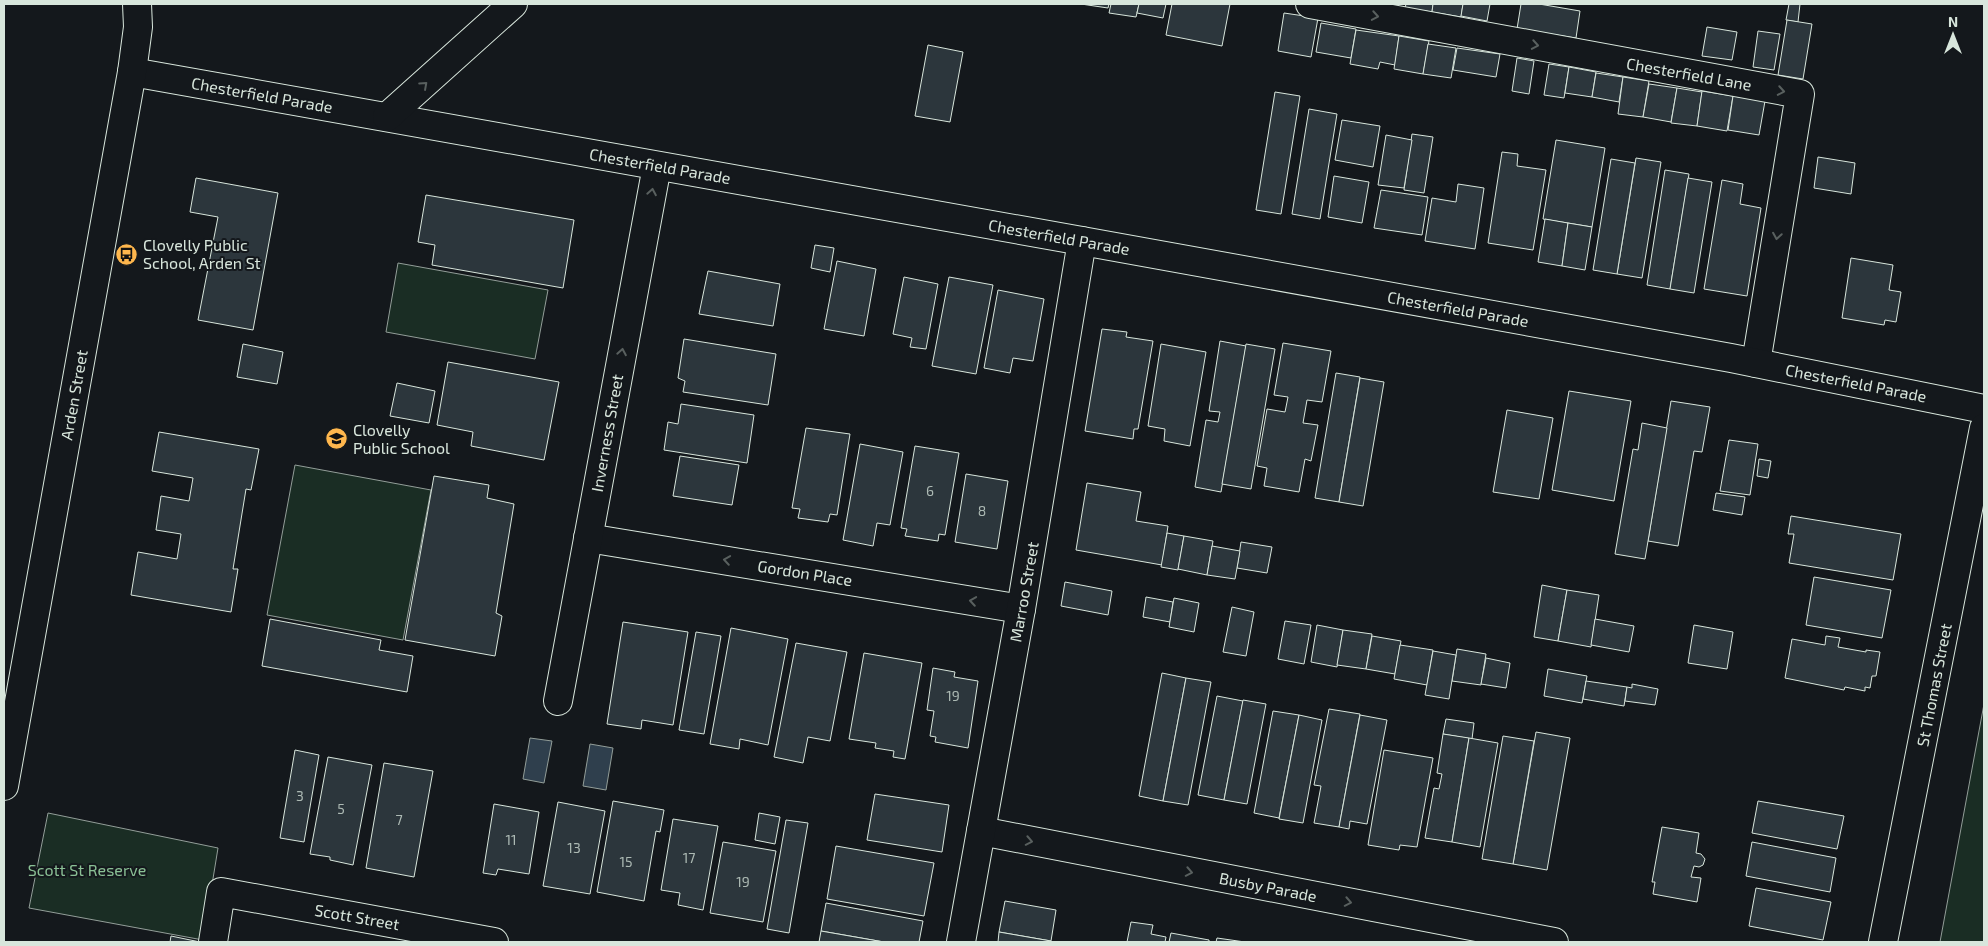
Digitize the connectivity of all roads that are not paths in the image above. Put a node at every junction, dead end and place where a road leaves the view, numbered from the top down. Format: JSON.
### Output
{"nodes":[{"id":1,"x":137,"y":4,"type":"edge"},
{"id":2,"x":513,"y":4,"type":"edge"},
{"id":3,"x":1310,"y":4,"type":"edge"},
{"id":4,"x":132,"y":72,"type":"junction"},
{"id":5,"x":387,"y":117,"type":"junction"},
{"id":6,"x":657,"y":166,"type":"junction"},
{"id":7,"x":1082,"y":241,"type":"junction"},
{"id":8,"x":1756,"y":363,"type":"junction"},
{"id":9,"x":1984,"y":409,"type":"edge"},
{"id":10,"x":1984,"y":428,"type":"edge"},
{"id":11,"x":588,"y":538,"type":"junction"},
{"id":12,"x":1022,"y":609,"type":"junction"},
{"id":13,"x":558,"y":701,"type":"dead end"},
{"id":14,"x":8,"y":743,"type":"edge"},
{"id":15,"x":4,"y":786,"type":"edge"},
{"id":16,"x":981,"y":831,"type":"junction"},
{"id":17,"x":213,"y":942,"type":"edge"},
{"id":18,"x":494,"y":942,"type":"edge"},
{"id":19,"x":961,"y":942,"type":"edge"},
{"id":20,"x":1554,"y":942,"type":"edge"},
{"id":21,"x":1883,"y":942,"type":"edge"}],
"edges":[{"from":1,"to":4,"type":"street","name":"Arden Street"},
{"from":5,"to":2,"type":"street","one_way":true},
{"from":3,"to":8,"type":"street","name":"Chesterfield Lane","one_way":true},
{"from":4,"to":5,"type":"street","name":"Chesterfield Parade"},
{"from":4,"to":14,"type":"street","name":"Arden Street"},
{"from":5,"to":6,"type":"street","name":"Chesterfield Parade"},
{"from":6,"to":7,"type":"street","name":"Chesterfield Parade"},
{"from":11,"to":6,"type":"street","name":"Inverness Street","one_way":true},
{"from":7,"to":8,"type":"street","name":"Chesterfield Parade"},
{"from":7,"to":12,"type":"street","name":"Marroo Street"},
{"from":8,"to":9,"type":"street","name":"Chesterfield Parade"},
{"from":10,"to":21,"type":"street","name":"St Thomas Street"},
{"from":12,"to":11,"type":"street","name":"Gordon Place","one_way":true},
{"from":11,"to":13,"type":"street","name":"Inverness Street"},
{"from":12,"to":16,"type":"street","name":"Marroo Street"},
{"from":14,"to":15,"type":"street","name":"Arden Street"},
{"from":16,"to":19,"type":"street","name":"Marroo Street"},
{"from":16,"to":20,"type":"street","name":"Busby Parade","one_way":true},
{"from":17,"to":18,"type":"street","name":"Scott Street"}]}
